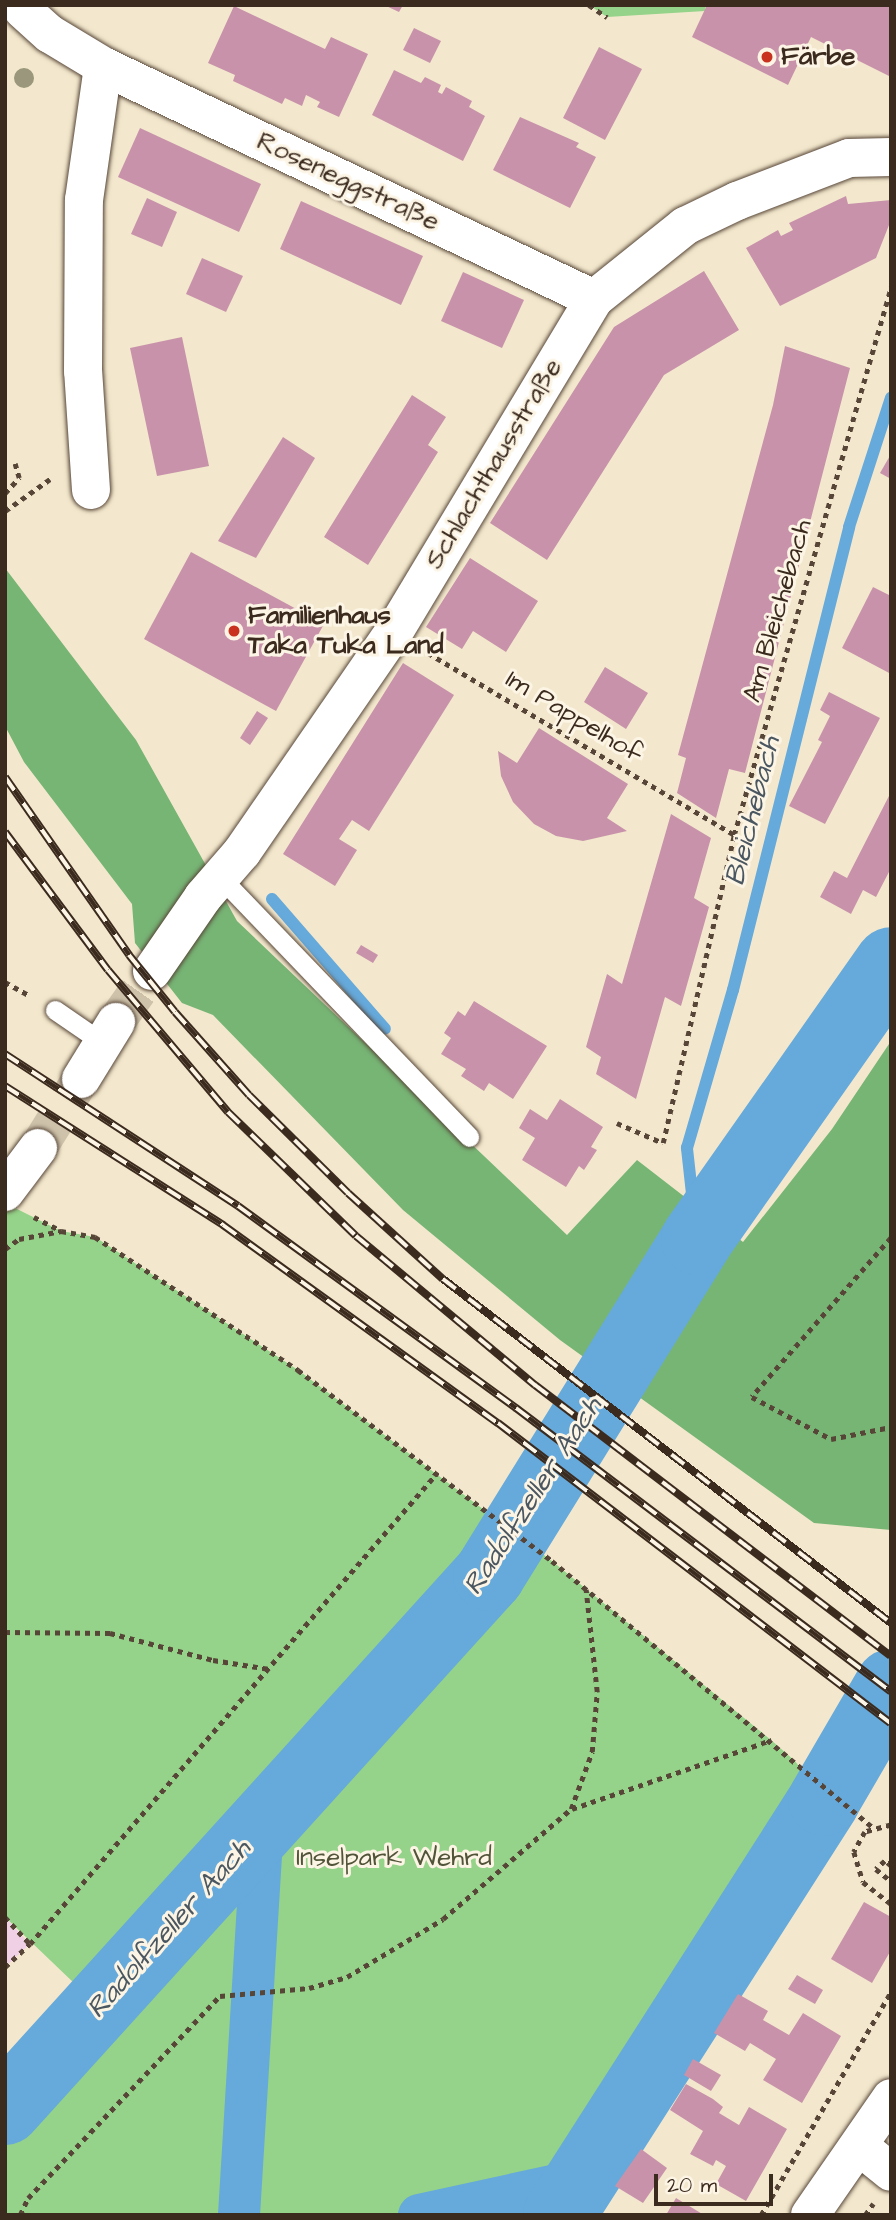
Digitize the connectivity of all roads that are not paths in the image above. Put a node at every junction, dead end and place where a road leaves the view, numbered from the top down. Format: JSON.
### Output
{"nodes":[{"id":1,"x":22,"y":7,"type":"edge"},
{"id":2,"x":103,"y":66,"type":"junction"},
{"id":3,"x":891,"y":157,"type":"edge"},
{"id":4,"x":594,"y":299,"type":"junction"},
{"id":5,"x":91,"y":490,"type":"dead end"},
{"id":6,"x":220,"y":877,"type":"junction"},
{"id":7,"x":152,"y":971,"type":"tunnel mouth"},
{"id":8,"x":55,"y":1010,"type":"dead end"},
{"id":9,"x":109,"y":1032,"type":"joint"},
{"id":10,"x":82,"y":1079,"type":"tunnel mouth"},
{"id":11,"x":469,"y":1137,"type":"dead end"},
{"id":12,"x":38,"y":1148,"type":"tunnel mouth"},
{"id":13,"x":16,"y":1203,"type":"edge"},
{"id":14,"x":891,"y":2098,"type":"edge"},
{"id":15,"x":859,"y":2146,"type":"junction"},
{"id":16,"x":891,"y":2172,"type":"edge"},
{"id":17,"x":810,"y":2215,"type":"edge"}],
"edges":[{"from":1,"to":2,"type":"street","name":"Roseneggstraße"},
{"from":2,"to":4,"type":"street","name":"Roseneggstraße"},
{"from":2,"to":5,"type":"street"},
{"from":3,"to":4,"type":"street","name":"Schlachthausstraße"},
{"from":4,"to":6,"type":"street","name":"Schlachthausstraße"},
{"from":6,"to":7,"type":"street","name":"Schlachthausstraße"},
{"from":6,"to":11,"type":"lane"},
{"from":8,"to":9,"type":"lane"},
{"from":9,"to":10,"type":"street"},
{"from":12,"to":13,"type":"street"},
{"from":14,"to":15,"type":"street"},
{"from":15,"to":16,"type":"street"},
{"from":15,"to":17,"type":"street"}]}
